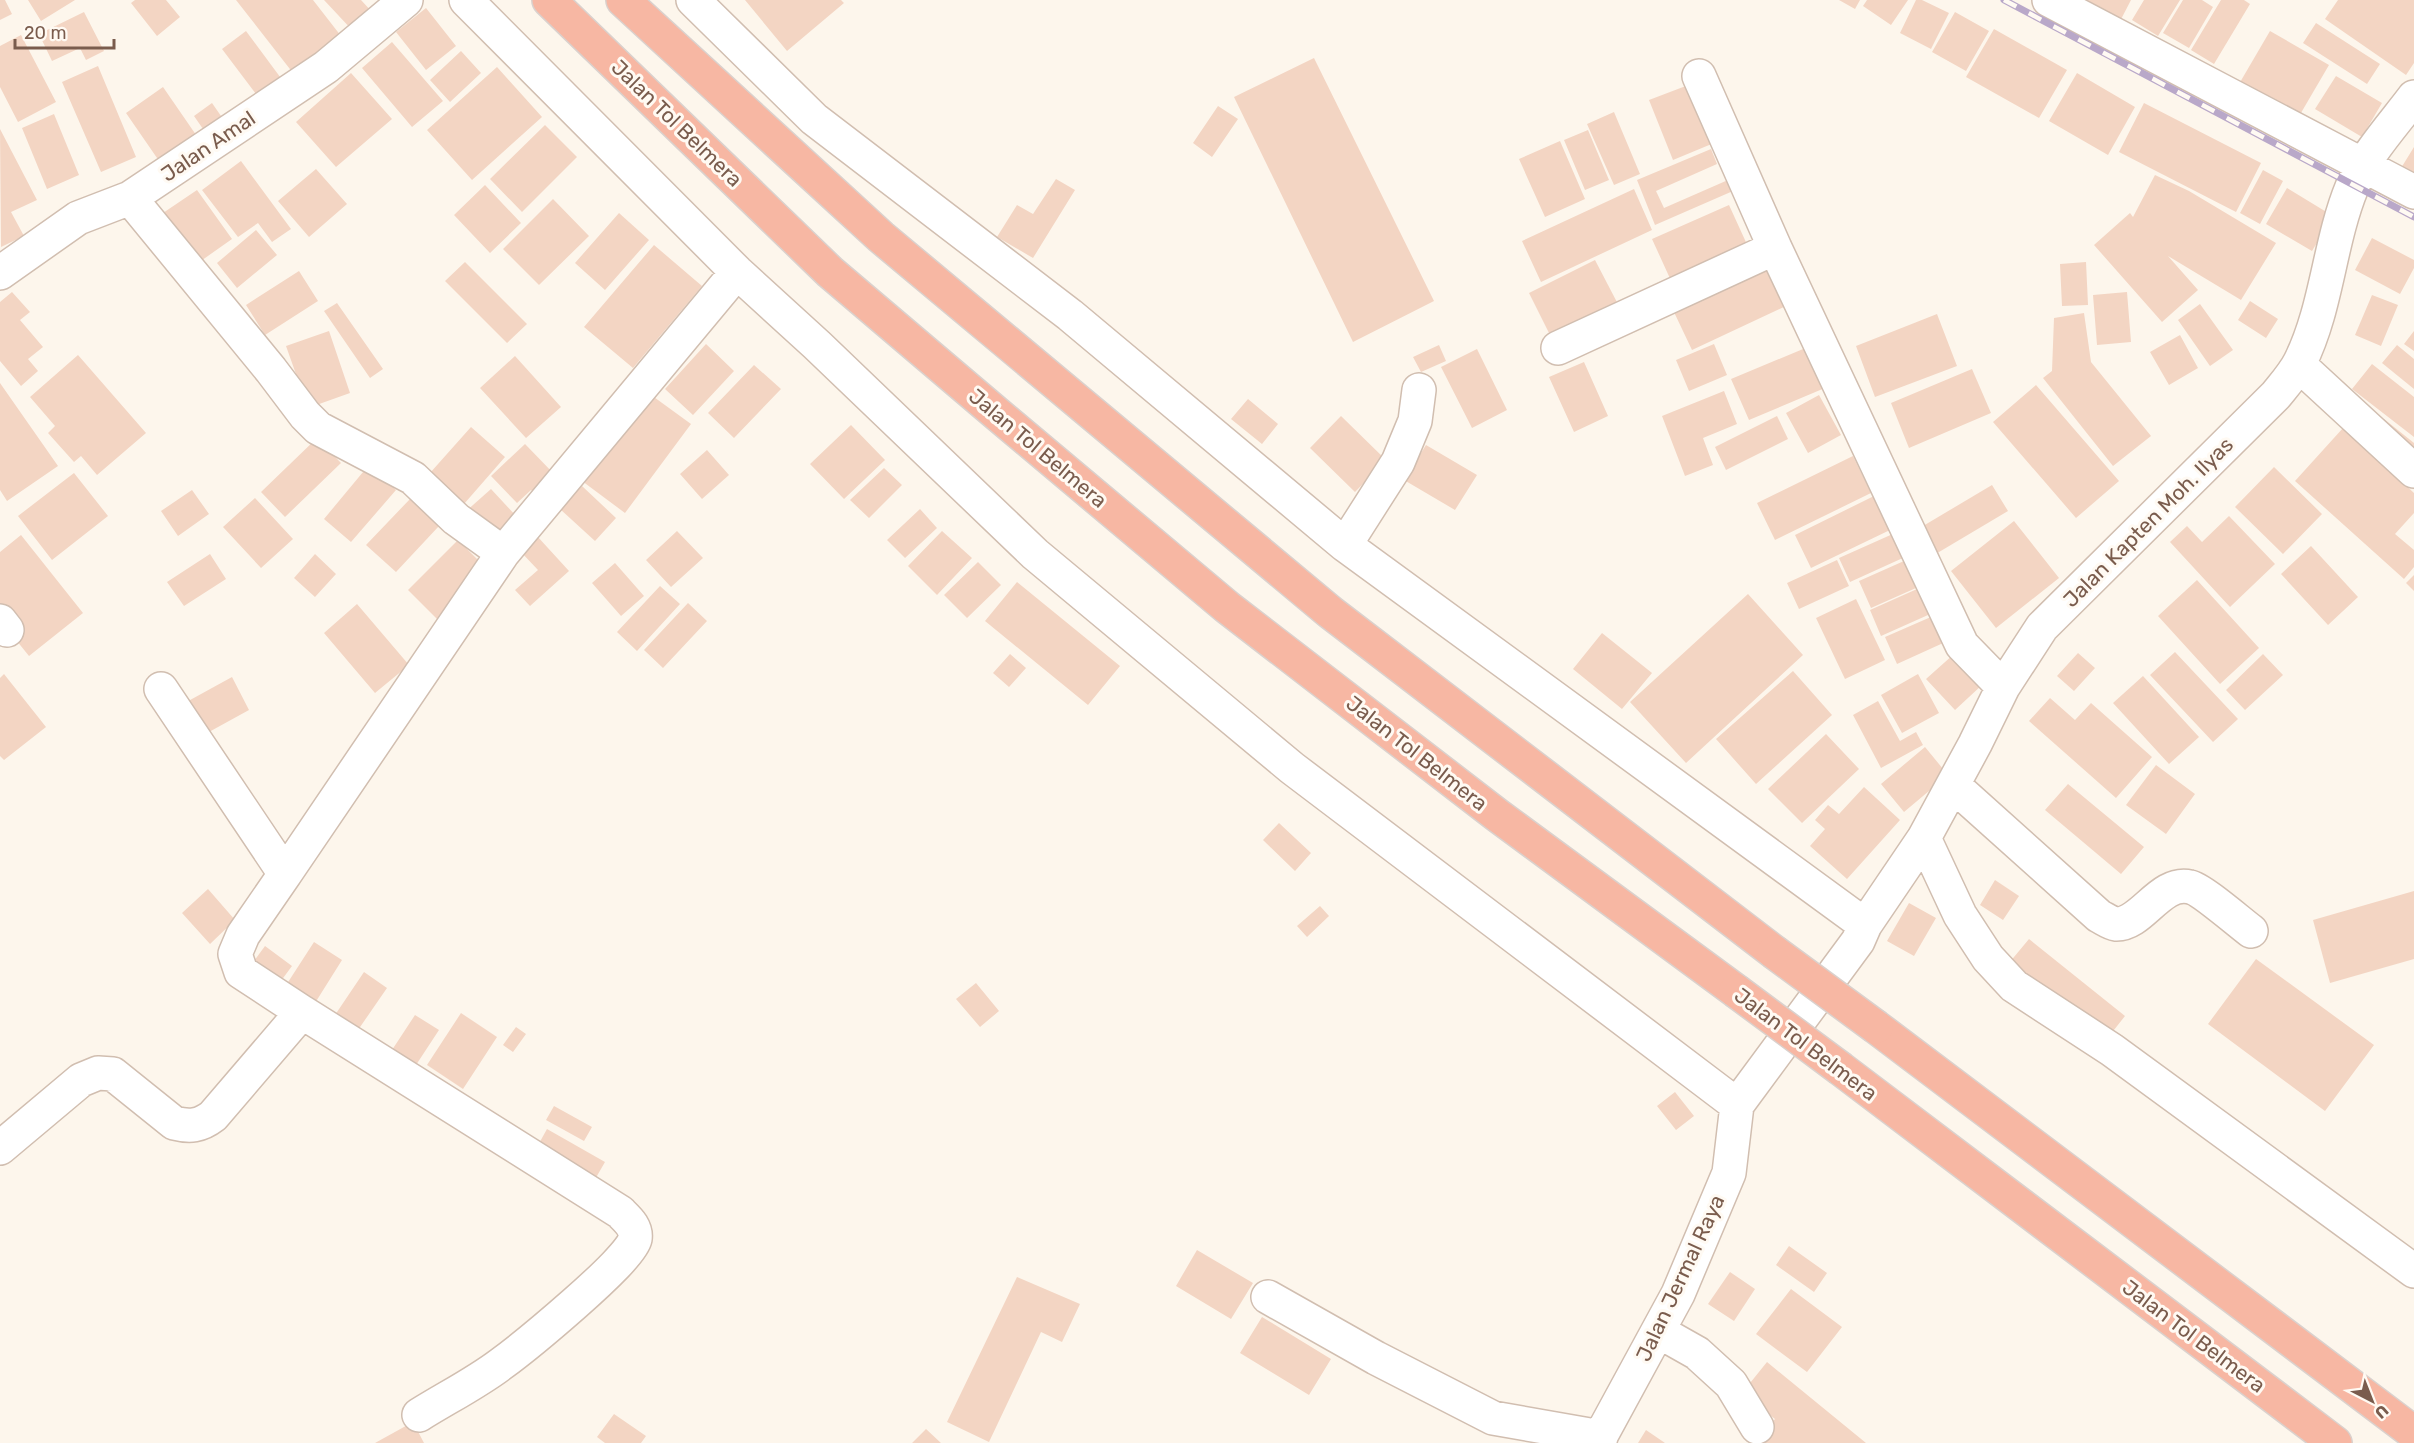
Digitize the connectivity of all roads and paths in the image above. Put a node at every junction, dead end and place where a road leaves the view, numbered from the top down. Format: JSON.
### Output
{"nodes":[{"id":1,"x":406,"y":0,"type":"edge"},
{"id":2,"x":466,"y":0,"type":"edge"},
{"id":3,"x":549,"y":0,"type":"edge"},
{"id":4,"x":623,"y":0,"type":"edge"},
{"id":5,"x":693,"y":0,"type":"edge"},
{"id":6,"x":2049,"y":0,"type":"edge"},
{"id":7,"x":1699,"y":76,"type":"dead end"},
{"id":8,"x":2414,"y":96,"type":"edge"},
{"id":9,"x":2364,"y":165,"type":"junction"},
{"id":10,"x":2414,"y":192,"type":"edge"},
{"id":11,"x":130,"y":198,"type":"junction"},
{"id":12,"x":1775,"y":248,"type":"junction"},
{"id":13,"x":736,"y":272,"type":"junction"},
{"id":14,"x":0,"y":273,"type":"edge"},
{"id":15,"x":1558,"y":348,"type":"dead end"},
{"id":16,"x":2299,"y":364,"type":"junction"},
{"id":17,"x":1419,"y":390,"type":"dead end"},
{"id":18,"x":2414,"y":471,"type":"edge"},
{"id":19,"x":1345,"y":545,"type":"junction"},
{"id":20,"x":503,"y":553,"type":"junction"},
{"id":21,"x":2003,"y":687,"type":"junction"},
{"id":22,"x":161,"y":689,"type":"dead end"},
{"id":23,"x":1953,"y":785,"type":"junction"},
{"id":24,"x":1924,"y":838,"type":"junction"},
{"id":25,"x":285,"y":874,"type":"junction"},
{"id":26,"x":2251,"y":931,"type":"dead end"},
{"id":27,"x":1861,"y":933,"type":"junction"},
{"id":28,"x":302,"y":1012,"type":"junction"},
{"id":29,"x":1737,"y":1105,"type":"junction"},
{"id":30,"x":0,"y":1148,"type":"edge"},
{"id":31,"x":2414,"y":1271,"type":"edge"},
{"id":32,"x":1268,"y":1297,"type":"dead end"},
{"id":33,"x":1658,"y":1331,"type":"junction"},
{"id":34,"x":419,"y":1415,"type":"dead end"},
{"id":35,"x":1757,"y":1427,"type":"dead end"},
{"id":36,"x":2414,"y":1433,"type":"edge"},
{"id":37,"x":1599,"y":1440,"type":"edge"},
{"id":38,"x":2336,"y":1443,"type":"edge"}],
"edges":[{"from":1,"to":11,"type":"street","name":"Jalan Amal"},
{"from":2,"to":13,"type":"street"},
{"from":3,"to":38,"type":"highway","name":"Jalan Tol Belmera","bridge":true},
{"from":4,"to":36,"type":"highway","bridge":true},
{"from":5,"to":19,"type":"street"},
{"from":6,"to":9,"type":"street"},
{"from":7,"to":12,"type":"street"},
{"from":8,"to":9,"type":"street","name":"Jalan Kapten Moh. Ilyas"},
{"from":9,"to":10,"type":"street"},
{"from":9,"to":16,"type":"street","name":"Jalan Kapten Moh. Ilyas"},
{"from":11,"to":14,"type":"street","name":"Jalan Amal"},
{"from":11,"to":20,"type":"street"},
{"from":12,"to":15,"type":"street"},
{"from":12,"to":21,"type":"street"},
{"from":13,"to":20,"type":"street"},
{"from":13,"to":29,"type":"street"},
{"from":16,"to":18,"type":"street"},
{"from":16,"to":21,"type":"street","name":"Jalan Kapten Moh. Ilyas"},
{"from":17,"to":19,"type":"street"},
{"from":19,"to":27,"type":"street"},
{"from":20,"to":25,"type":"street"},
{"from":21,"to":23,"type":"street","name":"Jalan Kapten Moh. Ilyas"},
{"from":22,"to":25,"type":"street"},
{"from":23,"to":24,"type":"street","name":"Jalan Kapten Moh. Ilyas"},
{"from":23,"to":26,"type":"street"},
{"from":24,"to":27,"type":"street","name":"Jalan Kapten Moh. Ilyas"},
{"from":24,"to":31,"type":"street"},
{"from":25,"to":28,"type":"street"},
{"from":27,"to":29,"type":"street","name":"Jalan Kapten Moh. Ilyas"},
{"from":28,"to":30,"type":"street"},
{"from":28,"to":34,"type":"street"},
{"from":29,"to":33,"type":"street","name":"Jalan Jermal Raya"},
{"from":32,"to":37,"type":"street"},
{"from":33,"to":35,"type":"street"},
{"from":33,"to":37,"type":"street","name":"Jalan Jermal Raya"}]}
